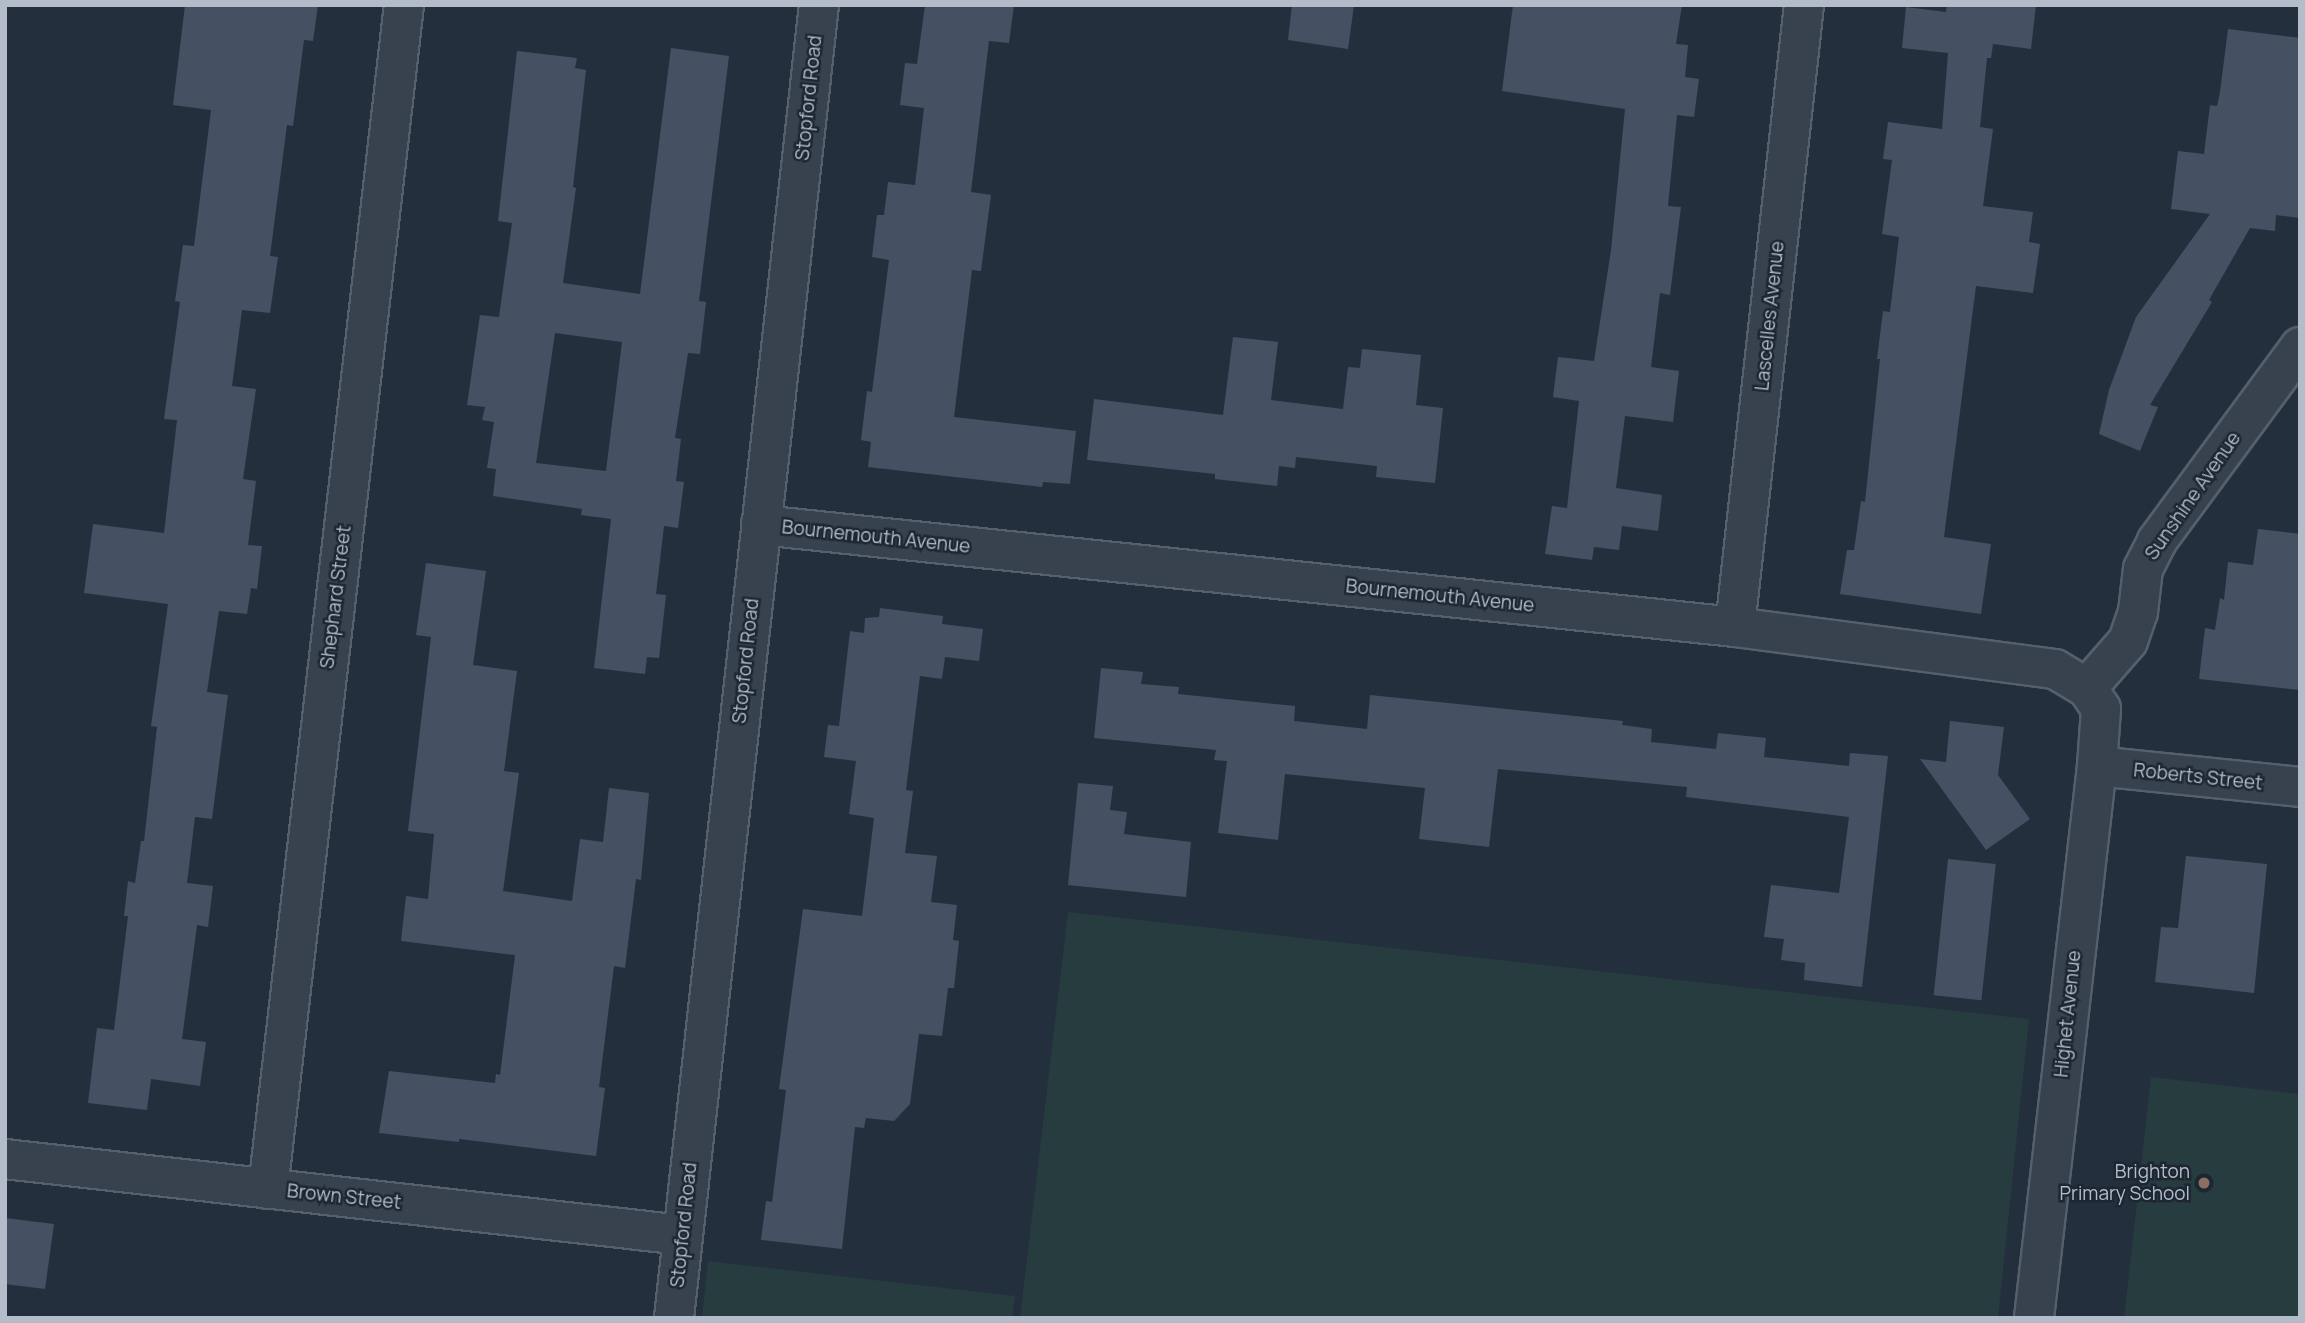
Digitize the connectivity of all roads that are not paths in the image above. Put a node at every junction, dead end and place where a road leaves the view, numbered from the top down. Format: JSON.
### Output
{"nodes":[{"id":1,"x":404,"y":5,"type":"edge"},
{"id":2,"x":819,"y":5,"type":"edge"},
{"id":3,"x":1804,"y":5,"type":"edge"},
{"id":4,"x":2300,"y":347,"type":"edge"},
{"id":5,"x":761,"y":525,"type":"junction"},
{"id":6,"x":1735,"y":627,"type":"junction"},
{"id":7,"x":2094,"y":699,"type":"junction"},
{"id":8,"x":2096,"y":766,"type":"junction"},
{"id":9,"x":2300,"y":787,"type":"edge"},
{"id":10,"x":5,"y":1159,"type":"edge"},
{"id":11,"x":268,"y":1189,"type":"junction"},
{"id":12,"x":683,"y":1236,"type":"junction"},
{"id":13,"x":674,"y":1318,"type":"edge"},
{"id":14,"x":2034,"y":1318,"type":"edge"}],
"edges":[{"from":1,"to":11,"type":"street","name":"Shephard Street"},
{"from":2,"to":5,"type":"street","name":"Stopford Road"},
{"from":3,"to":6,"type":"street","name":"Lascelles Avenue"},
{"from":4,"to":7,"type":"street","name":"Sunshine Avenue"},
{"from":5,"to":6,"type":"street","name":"Bournemouth Avenue"},
{"from":5,"to":12,"type":"street","name":"Stopford Road"},
{"from":6,"to":7,"type":"street","name":"Bournemouth Avenue"},
{"from":7,"to":8,"type":"street","name":"Highet Avenue"},
{"from":8,"to":9,"type":"street","name":"Roberts Street"},
{"from":8,"to":14,"type":"street","name":"Highet Avenue"},
{"from":10,"to":11,"type":"street","name":"Brown Street"},
{"from":11,"to":12,"type":"street","name":"Brown Street"},
{"from":12,"to":13,"type":"street","name":"Stopford Road"}]}
